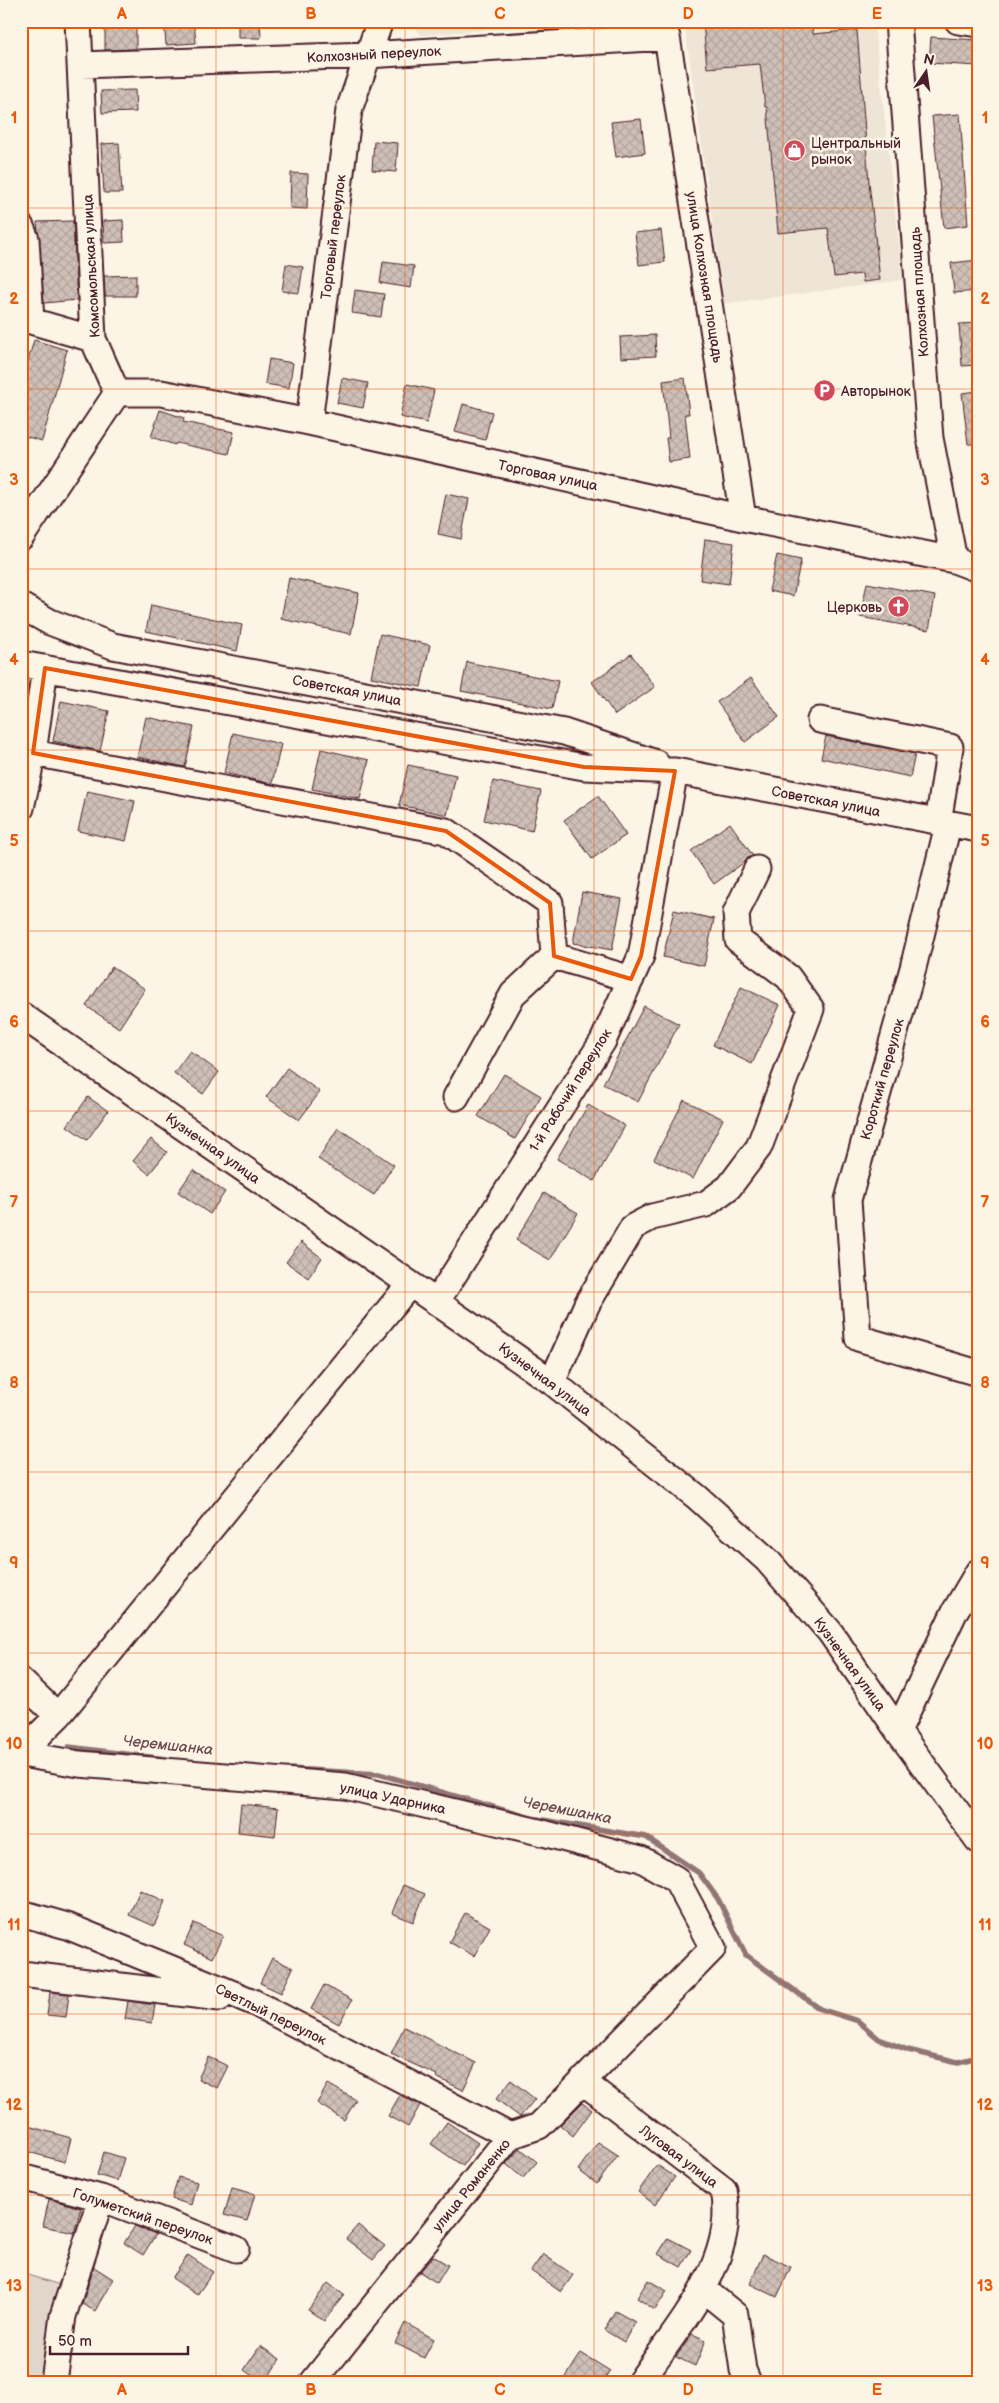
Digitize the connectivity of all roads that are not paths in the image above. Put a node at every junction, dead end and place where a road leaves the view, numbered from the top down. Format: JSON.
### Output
{"nodes":[{"id":1,"x":78,"y":21,"type":"edge"},
{"id":2,"x":380,"y":21,"type":"edge"},
{"id":3,"x":898,"y":21,"type":"edge"},
{"id":4,"x":958,"y":21,"type":"edge"},
{"id":5,"x":978,"y":24,"type":"edge"},
{"id":6,"x":667,"y":36,"type":"joint"},
{"id":7,"x":367,"y":55,"type":"junction"},
{"id":8,"x":80,"y":65,"type":"junction"},
{"id":9,"x":21,"y":226,"type":"edge"},
{"id":10,"x":93,"y":339,"type":"junction"},
{"id":11,"x":117,"y":393,"type":"junction"},
{"id":12,"x":309,"y":422,"type":"junction"},
{"id":13,"x":743,"y":518,"type":"junction"},
{"id":14,"x":21,"y":537,"type":"edge"},
{"id":15,"x":954,"y":560,"type":"junction"},
{"id":16,"x":978,"y":569,"type":"edge"},
{"id":17,"x":21,"y":606,"type":"edge"},
{"id":18,"x":33,"y":666,"type":"edge"},
{"id":19,"x":820,"y":720,"type":"dead end"},
{"id":20,"x":33,"y":753,"type":"junction"},
{"id":21,"x":675,"y":771,"type":"junction"},
{"id":22,"x":21,"y":808,"type":"edge"},
{"id":23,"x":943,"y":824,"type":"junction"},
{"id":24,"x":978,"y":829,"type":"edge"},
{"id":25,"x":757,"y":869,"type":"dead end"},
{"id":26,"x":554,"y":956,"type":"junction"},
{"id":27,"x":631,"y":980,"type":"junction"},
{"id":28,"x":21,"y":1016,"type":"edge"},
{"id":29,"x":456,"y":1097,"type":"dead end"},
{"id":30,"x":410,"y":1284,"type":"junction"},
{"id":31,"x":437,"y":1301,"type":"junction"},
{"id":32,"x":978,"y":1372,"type":"edge"},
{"id":33,"x":552,"y":1382,"type":"junction"},
{"id":34,"x":978,"y":1572,"type":"edge"},
{"id":35,"x":21,"y":1681,"type":"edge"},
{"id":36,"x":58,"y":1716,"type":"junction"},
{"id":37,"x":898,"y":1732,"type":"junction"},
{"id":38,"x":21,"y":1754,"type":"edge"},
{"id":39,"x":978,"y":1840,"type":"edge"},
{"id":40,"x":21,"y":1913,"type":"edge"},
{"id":41,"x":713,"y":1948,"type":"joint"},
{"id":42,"x":21,"y":1974,"type":"edge"},
{"id":43,"x":252,"y":2002,"type":"junction"},
{"id":44,"x":582,"y":2081,"type":"junction"},
{"id":45,"x":510,"y":2136,"type":"junction"},
{"id":46,"x":21,"y":2177,"type":"edge"},
{"id":47,"x":101,"y":2198,"type":"junction"},
{"id":48,"x":236,"y":2249,"type":"dead end"},
{"id":49,"x":703,"y":2289,"type":"junction"},
{"id":50,"x":54,"y":2382,"type":"edge"},
{"id":51,"x":314,"y":2382,"type":"edge"},
{"id":52,"x":640,"y":2382,"type":"edge"},
{"id":53,"x":748,"y":2382,"type":"edge"}],
"edges":[{"from":1,"to":8,"type":"street","name":"Комсомольская улица"},
{"from":2,"to":7,"type":"street","name":"Торговый переулок"},
{"from":3,"to":15,"type":"street","name":"Колхозная площадь"},
{"from":4,"to":5,"type":"street"},
{"from":6,"to":7,"type":"street","name":"Колхозный переулок"},
{"from":6,"to":13,"type":"street","name":"улица Колхозная площадь"},
{"from":7,"to":8,"type":"street","name":"Колхозный переулок"},
{"from":7,"to":12,"type":"street","name":"Торговый переулок"},
{"from":8,"to":10,"type":"street","name":"Комсомольская улица"},
{"from":9,"to":10,"type":"street"},
{"from":10,"to":11,"type":"street","name":"Комсомольская улица"},
{"from":11,"to":12,"type":"street","name":"Торговая улица"},
{"from":11,"to":14,"type":"street"},
{"from":12,"to":13,"type":"street","name":"Торговая улица"},
{"from":13,"to":15,"type":"street","name":"Торговая улица"},
{"from":15,"to":16,"type":"street","name":"Торговая улица"},
{"from":17,"to":21,"type":"street","name":"Советская улица"},
{"from":18,"to":20,"type":"street"},
{"from":18,"to":21,"type":"street","name":"Советская улица"},
{"from":19,"to":23,"type":"street","name":"Короткий переулок"},
{"from":20,"to":22,"type":"street"},
{"from":20,"to":26,"type":"street"},
{"from":21,"to":23,"type":"street","name":"Советская улица"},
{"from":21,"to":27,"type":"street","name":"1-й Рабочий переулок"},
{"from":23,"to":24,"type":"street","name":"Советская улица"},
{"from":23,"to":32,"type":"street","name":"Короткий переулок"},
{"from":25,"to":33,"type":"street"},
{"from":26,"to":27,"type":"street"},
{"from":26,"to":29,"type":"street"},
{"from":27,"to":31,"type":"street","name":"1-й Рабочий переулок"},
{"from":28,"to":30,"type":"street","name":"Кузнечная улица"},
{"from":30,"to":31,"type":"street","name":"Кузнечная улица"},
{"from":30,"to":36,"type":"street"},
{"from":31,"to":33,"type":"street","name":"Кузнечная улица"},
{"from":33,"to":37,"type":"street","name":"Кузнечная улица"},
{"from":34,"to":37,"type":"street"},
{"from":35,"to":36,"type":"street"},
{"from":36,"to":38,"type":"street"},
{"from":37,"to":39,"type":"street","name":"Кузнечная улица"},
{"from":38,"to":41,"type":"street","name":"улица Ударника"},
{"from":40,"to":43,"type":"street","name":"Светлый переулок"},
{"from":41,"to":44,"type":"street","name":"улица Романенко"},
{"from":42,"to":43,"type":"street"},
{"from":43,"to":45,"type":"street","name":"Светлый переулок"},
{"from":44,"to":45,"type":"street","name":"улица Романенко"},
{"from":44,"to":49,"type":"street","name":"Луговая улица"},
{"from":45,"to":51,"type":"street","name":"улица Романенко"},
{"from":46,"to":47,"type":"street","name":"Голуметский переулок"},
{"from":47,"to":48,"type":"street","name":"Голуметский переулок"},
{"from":47,"to":50,"type":"street"},
{"from":49,"to":52,"type":"street","name":"Луговая улица"},
{"from":49,"to":53,"type":"street"}]}
